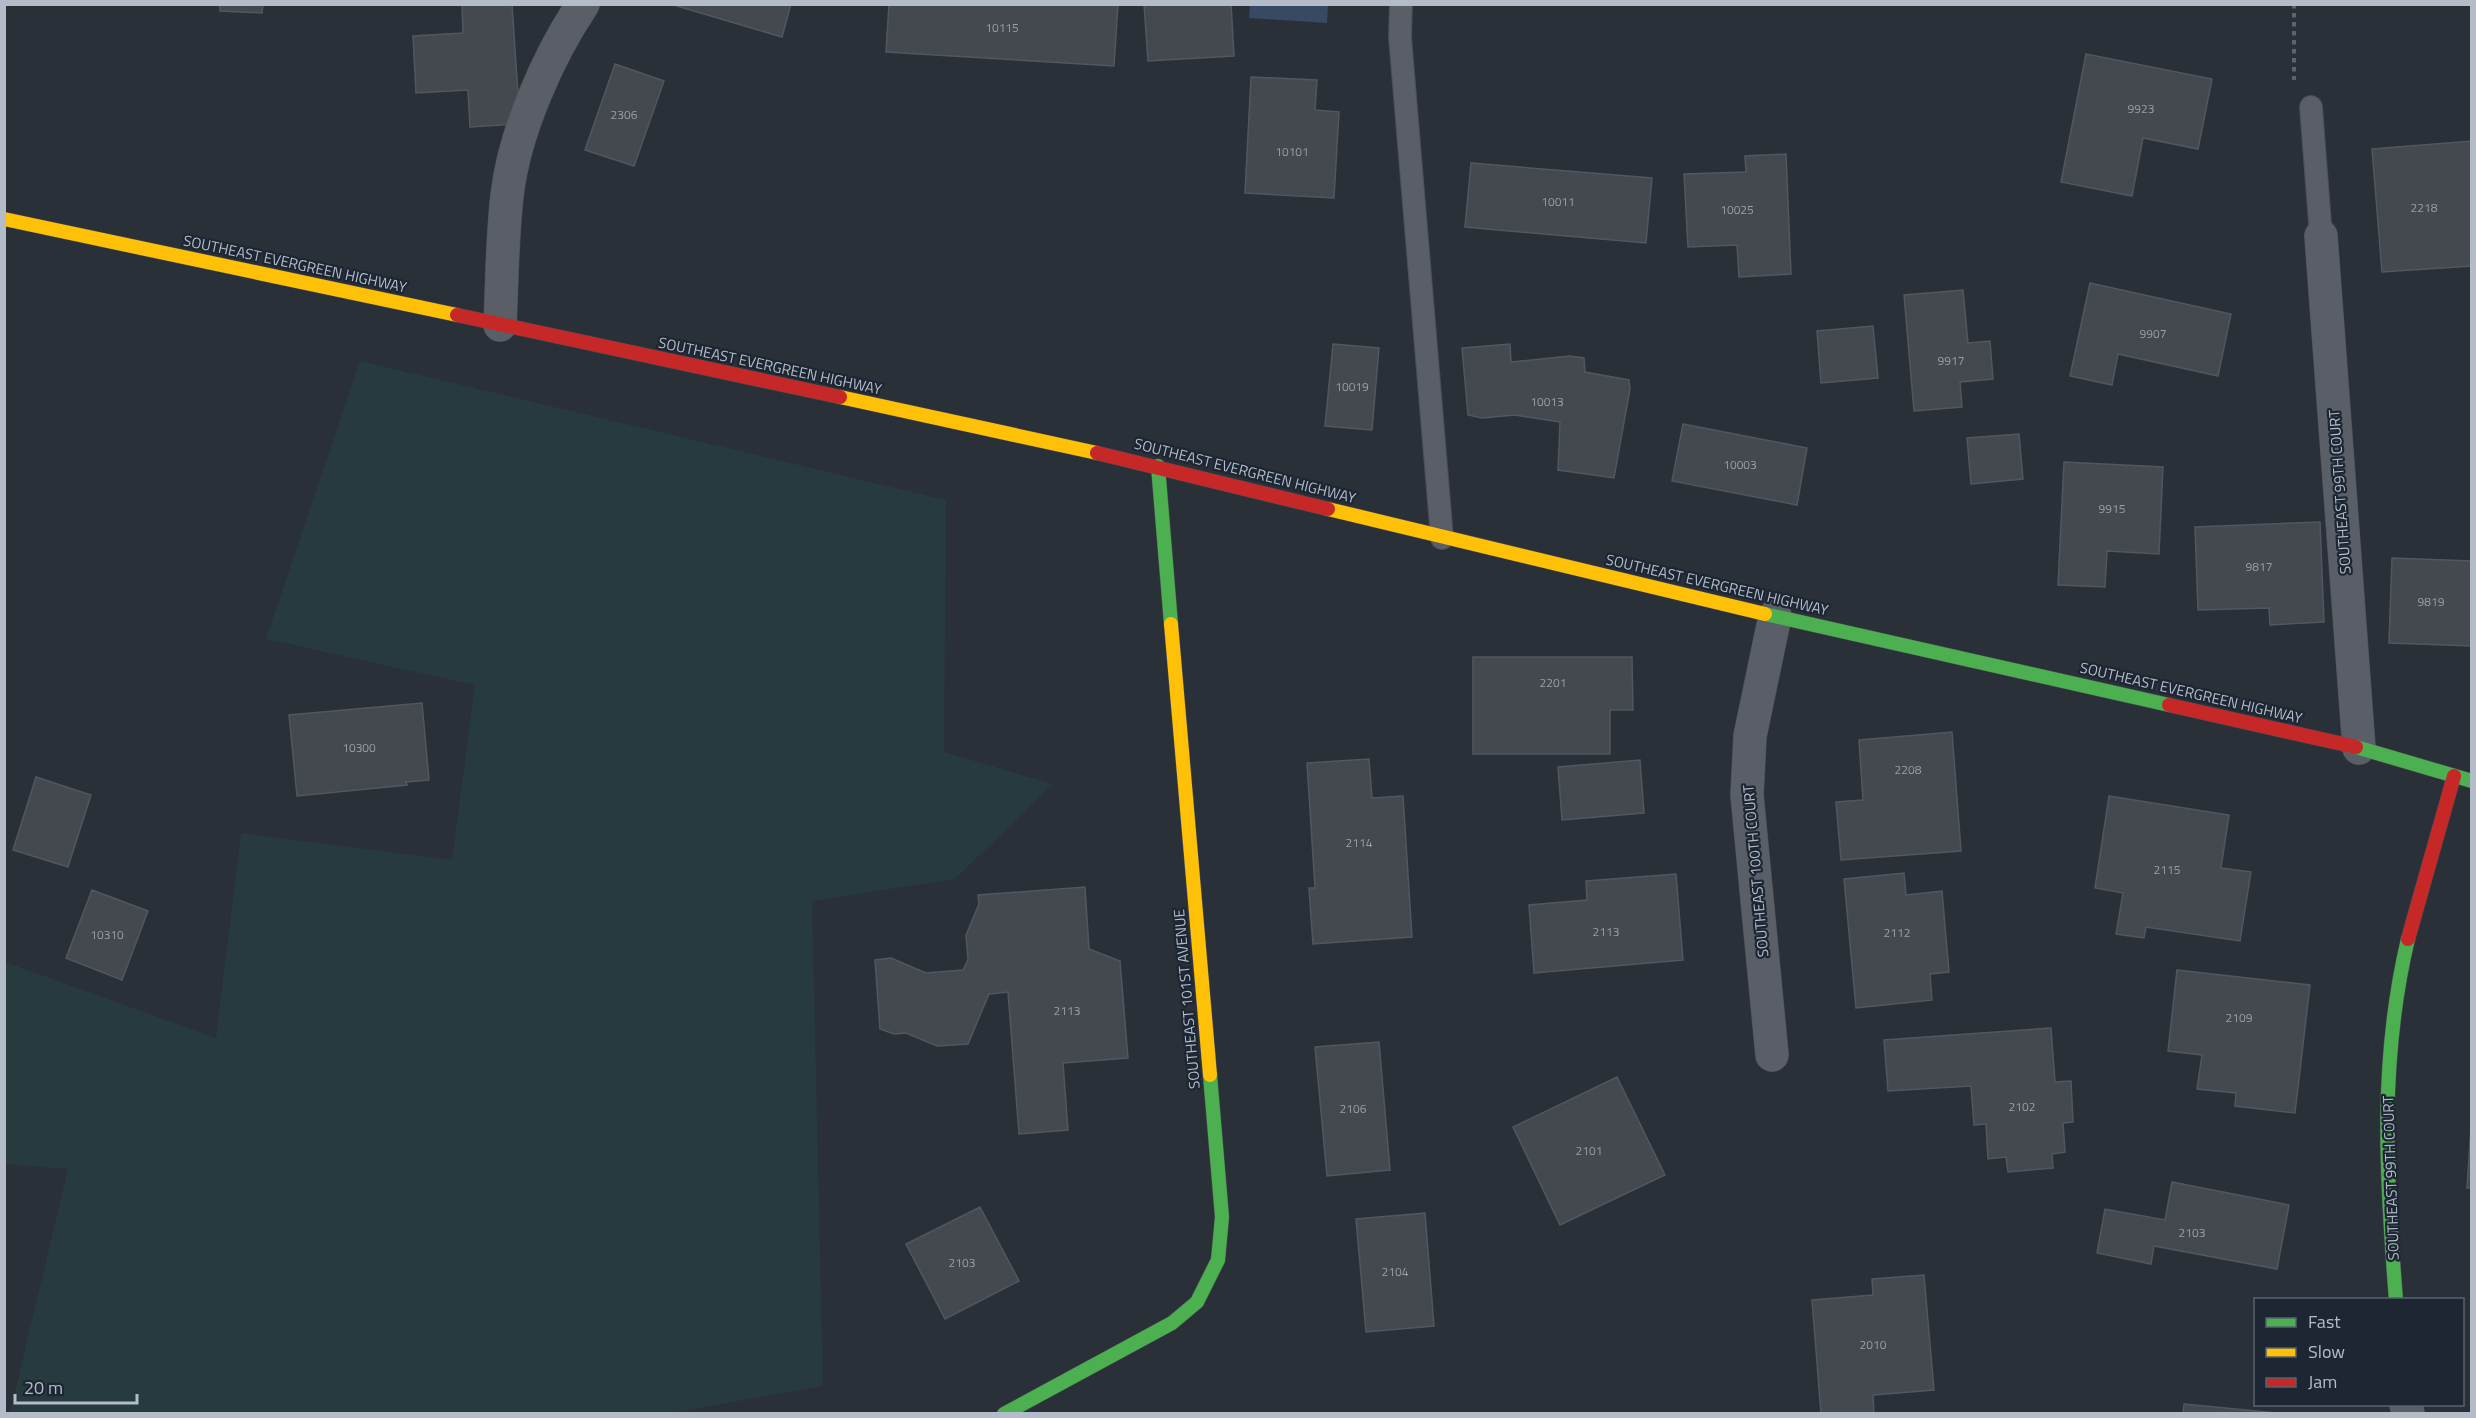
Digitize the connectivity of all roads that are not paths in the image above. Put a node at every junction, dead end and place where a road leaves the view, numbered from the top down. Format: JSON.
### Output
{"nodes":[{"id":1,"x":583,"y":4,"type":"edge"},
{"id":2,"x":1401,"y":4,"type":"edge"},
{"id":3,"x":2311,"y":107,"type":"road end"},
{"id":4,"x":4,"y":219,"type":"edge"},
{"id":5,"x":2320,"y":236,"type":"joint"},
{"id":6,"x":500,"y":325,"type":"junction"},
{"id":7,"x":1158,"y":466,"type":"junction"},
{"id":8,"x":1443,"y":538,"type":"junction"},
{"id":9,"x":1775,"y":616,"type":"junction"},
{"id":10,"x":2359,"y":748,"type":"junction"},
{"id":11,"x":2454,"y":776,"type":"junction"},
{"id":12,"x":2472,"y":781,"type":"edge"},
{"id":13,"x":1772,"y":1056,"type":"dead end"},
{"id":14,"x":2396,"y":1298,"type":"edge"},
{"id":15,"x":1004,"y":1413,"type":"edge"}],
"edges":[{"from":1,"to":6,"type":"street"},
{"from":2,"to":8,"type":"lane"},
{"from":3,"to":5,"type":"lane"},
{"from":4,"to":6,"type":"street","name":"SOUTHEAST EVERGREEN HIGHWAY"},
{"from":5,"to":10,"type":"street","name":"SOUTHEAST 99TH COURT"},
{"from":6,"to":7,"type":"street","name":"SOUTHEAST EVERGREEN HIGHWAY"},
{"from":7,"to":8,"type":"street","name":"SOUTHEAST EVERGREEN HIGHWAY"},
{"from":7,"to":15,"type":"street","name":"SOUTHEAST 101ST AVENUE"},
{"from":8,"to":9,"type":"street","name":"SOUTHEAST EVERGREEN HIGHWAY"},
{"from":9,"to":10,"type":"street","name":"SOUTHEAST EVERGREEN HIGHWAY"},
{"from":9,"to":13,"type":"street","name":"SOUTHEAST 100TH COURT"},
{"from":10,"to":11,"type":"street","name":"SOUTHEAST EVERGREEN HIGHWAY"},
{"from":11,"to":12,"type":"street","name":"SOUTHEAST EVERGREEN HIGHWAY"},
{"from":11,"to":14,"type":"street","name":"SOUTHEAST 99TH COURT"}]}
